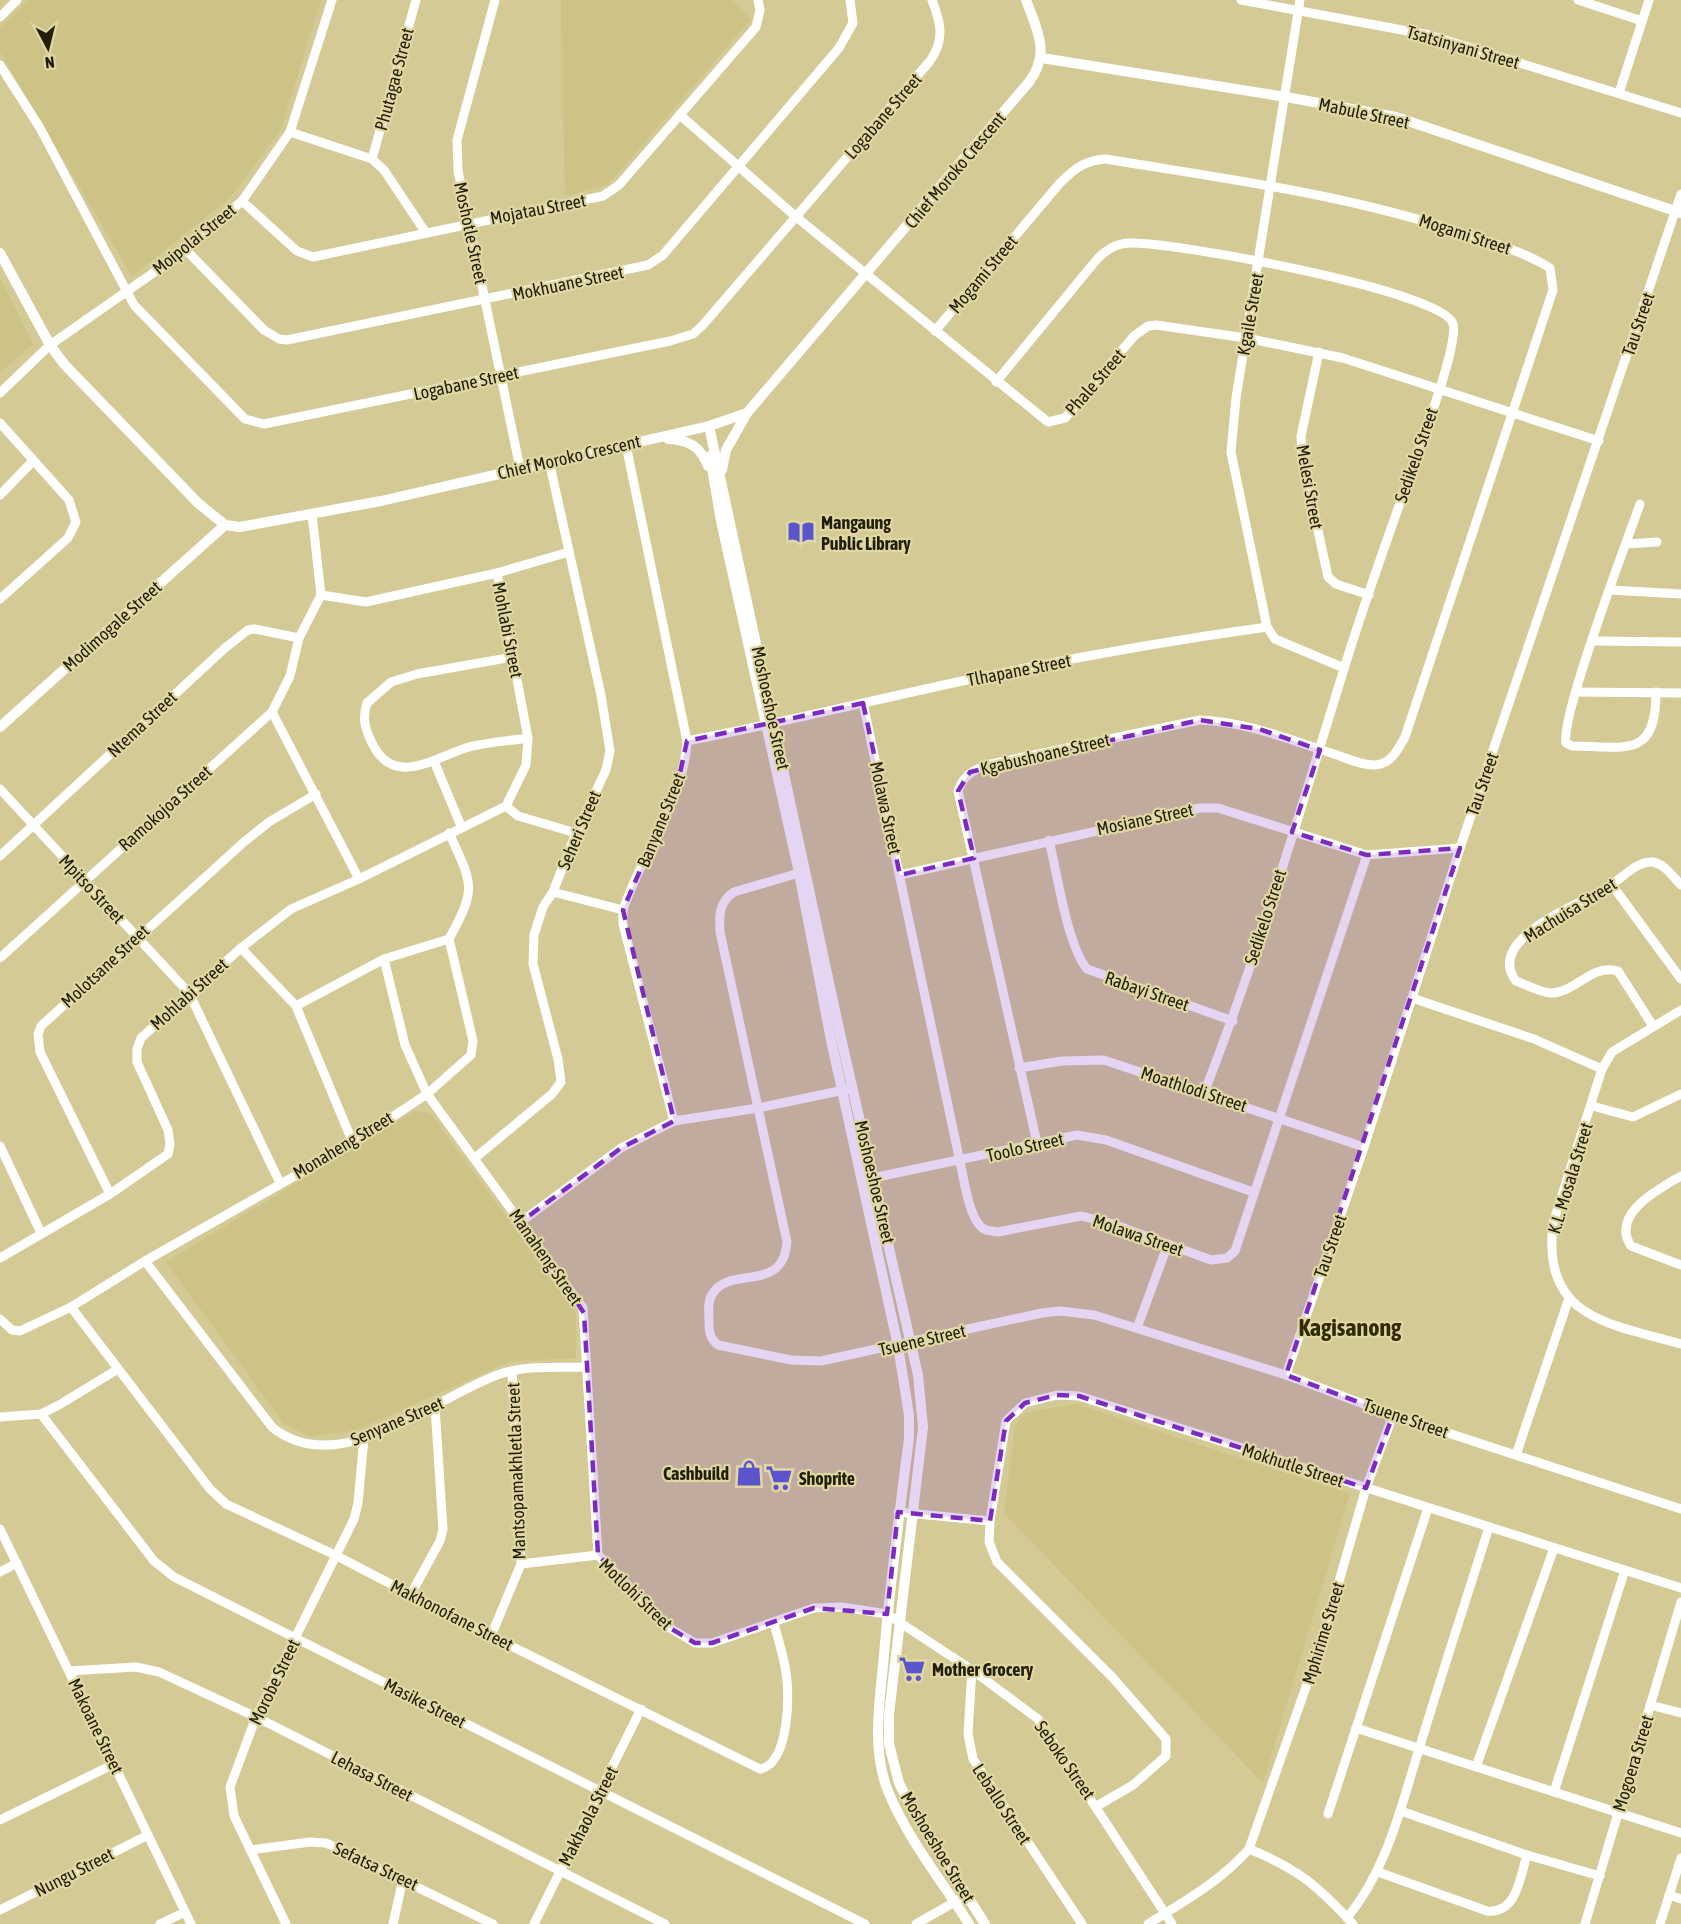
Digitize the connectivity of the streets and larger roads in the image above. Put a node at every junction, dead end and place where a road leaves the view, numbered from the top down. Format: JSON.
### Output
{"nodes":[{"id":1,"x":17,"y":0,"type":"edge"},
{"id":2,"x":332,"y":0,"type":"edge"},
{"id":3,"x":416,"y":0,"type":"edge"},
{"id":4,"x":495,"y":0,"type":"edge"},
{"id":5,"x":758,"y":0,"type":"edge"},
{"id":6,"x":850,"y":0,"type":"edge"},
{"id":7,"x":932,"y":0,"type":"edge"},
{"id":8,"x":1026,"y":0,"type":"edge"},
{"id":9,"x":1241,"y":0,"type":"edge"},
{"id":10,"x":1300,"y":0,"type":"edge"},
{"id":11,"x":1578,"y":0,"type":"edge"},
{"id":12,"x":1649,"y":0,"type":"edge"},
{"id":13,"x":1299,"y":10,"type":"junction"},
{"id":14,"x":0,"y":17,"type":"edge"},
{"id":15,"x":1642,"y":21,"type":"junction"},
{"id":16,"x":1042,"y":58,"type":"junction"},
{"id":17,"x":0,"y":65,"type":"edge"},
{"id":18,"x":1619,"y":93,"type":"junction"},
{"id":19,"x":1286,"y":97,"type":"junction"},
{"id":20,"x":1681,"y":113,"type":"edge"},
{"id":21,"x":680,"y":115,"type":"junction"},
{"id":22,"x":290,"y":132,"type":"junction"},
{"id":23,"x":372,"y":159,"type":"junction"},
{"id":24,"x":738,"y":166,"type":"junction"},
{"id":25,"x":1272,"y":186,"type":"junction"},
{"id":26,"x":1681,"y":194,"type":"edge"},
{"id":27,"x":242,"y":201,"type":"junction"},
{"id":28,"x":1678,"y":212,"type":"edge"},
{"id":29,"x":795,"y":216,"type":"junction"},
{"id":30,"x":469,"y":223,"type":"junction"},
{"id":31,"x":426,"y":233,"type":"junction"},
{"id":32,"x":186,"y":250,"type":"junction"},
{"id":33,"x":0,"y":253,"type":"edge"},
{"id":34,"x":1259,"y":262,"type":"junction"},
{"id":35,"x":867,"y":275,"type":"junction"},
{"id":36,"x":128,"y":290,"type":"junction"},
{"id":37,"x":486,"y":300,"type":"junction"},
{"id":38,"x":935,"y":331,"type":"junction"},
{"id":39,"x":1246,"y":338,"type":"junction"},
{"id":40,"x":50,"y":345,"type":"junction"},
{"id":41,"x":1319,"y":352,"type":"junction"},
{"id":42,"x":501,"y":376,"type":"junction"},
{"id":43,"x":996,"y":382,"type":"junction"},
{"id":44,"x":1439,"y":390,"type":"junction"},
{"id":45,"x":0,"y":393,"type":"edge"},
{"id":46,"x":1511,"y":412,"type":"junction"},
{"id":47,"x":747,"y":413,"type":"junction"},
{"id":48,"x":0,"y":423,"type":"edge"},
{"id":49,"x":706,"y":426,"type":"junction"},
{"id":50,"x":653,"y":438,"type":"junction"},
{"id":51,"x":1599,"y":441,"type":"junction"},
{"id":52,"x":626,"y":444,"type":"junction"},
{"id":53,"x":33,"y":461,"type":"junction"},
{"id":54,"x":549,"y":461,"type":"junction"},
{"id":55,"x":520,"y":468,"type":"junction"},
{"id":56,"x":717,"y":477,"type":"junction"},
{"id":57,"x":0,"y":495,"type":"edge"},
{"id":58,"x":1640,"y":504,"type":"dead end"},
{"id":59,"x":312,"y":514,"type":"junction"},
{"id":60,"x":225,"y":525,"type":"junction"},
{"id":61,"x":1657,"y":542,"type":"dead end"},
{"id":62,"x":1626,"y":544,"type":"junction"},
{"id":63,"x":569,"y":552,"type":"junction"},
{"id":64,"x":497,"y":573,"type":"junction"},
{"id":65,"x":1610,"y":590,"type":"junction"},
{"id":66,"x":1681,"y":594,"type":"edge"},
{"id":67,"x":321,"y":595,"type":"junction"},
{"id":68,"x":1369,"y":595,"type":"junction"},
{"id":69,"x":0,"y":599,"type":"edge"},
{"id":70,"x":1267,"y":627,"type":"junction"},
{"id":71,"x":299,"y":638,"type":"junction"},
{"id":72,"x":1593,"y":641,"type":"junction"},
{"id":73,"x":1681,"y":642,"type":"edge"},
{"id":74,"x":513,"y":657,"type":"junction"},
{"id":75,"x":1344,"y":668,"type":"junction"},
{"id":76,"x":1576,"y":692,"type":"junction"},
{"id":77,"x":1656,"y":692,"type":"junction"},
{"id":78,"x":1681,"y":693,"type":"edge"},
{"id":79,"x":863,"y":704,"type":"junction"},
{"id":80,"x":272,"y":712,"type":"junction"},
{"id":81,"x":770,"y":725,"type":"junction"},
{"id":82,"x":0,"y":727,"type":"edge"},
{"id":83,"x":528,"y":738,"type":"junction"},
{"id":84,"x":687,"y":741,"type":"junction"},
{"id":85,"x":1320,"y":750,"type":"junction"},
{"id":86,"x":434,"y":760,"type":"junction"},
{"id":87,"x":1388,"y":761,"type":"joint"},
{"id":88,"x":0,"y":789,"type":"edge"},
{"id":89,"x":316,"y":794,"type":"junction"},
{"id":90,"x":506,"y":806,"type":"junction"},
{"id":91,"x":33,"y":825,"type":"junction"},
{"id":92,"x":461,"y":826,"type":"junction"},
{"id":93,"x":1293,"y":832,"type":"junction"},
{"id":94,"x":449,"y":833,"type":"junction"},
{"id":95,"x":576,"y":833,"type":"junction"},
{"id":96,"x":1049,"y":840,"type":"junction"},
{"id":97,"x":1460,"y":848,"type":"junction"},
{"id":98,"x":1367,"y":855,"type":"junction"},
{"id":99,"x":0,"y":856,"type":"edge"},
{"id":100,"x":974,"y":858,"type":"junction"},
{"id":101,"x":799,"y":873,"type":"junction"},
{"id":102,"x":900,"y":874,"type":"junction"},
{"id":103,"x":359,"y":879,"type":"junction"},
{"id":104,"x":85,"y":881,"type":"junction"},
{"id":105,"x":1612,"y":885,"type":"junction"},
{"id":106,"x":1681,"y":885,"type":"edge"},
{"id":107,"x":553,"y":892,"type":"junction"},
{"id":108,"x":623,"y":910,"type":"junction"},
{"id":109,"x":137,"y":936,"type":"junction"},
{"id":110,"x":449,"y":939,"type":"junction"},
{"id":111,"x":241,"y":948,"type":"junction"},
{"id":112,"x":0,"y":958,"type":"edge"},
{"id":113,"x":384,"y":959,"type":"junction"},
{"id":114,"x":1681,"y":979,"type":"edge"},
{"id":115,"x":189,"y":993,"type":"junction"},
{"id":116,"x":1412,"y":998,"type":"junction"},
{"id":117,"x":296,"y":1006,"type":"junction"},
{"id":118,"x":1681,"y":1010,"type":"edge"},
{"id":119,"x":1233,"y":1021,"type":"junction"},
{"id":120,"x":1653,"y":1026,"type":"junction"},
{"id":121,"x":1019,"y":1068,"type":"junction"},
{"id":122,"x":1602,"y":1070,"type":"junction"},
{"id":123,"x":849,"y":1089,"type":"junction"},
{"id":124,"x":1204,"y":1093,"type":"junction"},
{"id":125,"x":427,"y":1094,"type":"junction"},
{"id":126,"x":1681,"y":1094,"type":"edge"},
{"id":127,"x":1592,"y":1106,"type":"junction"},
{"id":128,"x":758,"y":1108,"type":"junction"},
{"id":129,"x":1278,"y":1116,"type":"junction"},
{"id":130,"x":674,"y":1121,"type":"junction"},
{"id":131,"x":353,"y":1143,"type":"junction"},
{"id":132,"x":1037,"y":1143,"type":"junction"},
{"id":133,"x":0,"y":1146,"type":"edge"},
{"id":134,"x":1364,"y":1147,"type":"junction"},
{"id":135,"x":475,"y":1158,"type":"junction"},
{"id":136,"x":960,"y":1162,"type":"junction"},
{"id":137,"x":1681,"y":1176,"type":"edge"},
{"id":138,"x":869,"y":1179,"type":"junction"},
{"id":139,"x":280,"y":1183,"type":"junction"},
{"id":140,"x":1253,"y":1192,"type":"junction"},
{"id":141,"x":110,"y":1194,"type":"junction"},
{"id":142,"x":522,"y":1221,"type":"junction"},
{"id":143,"x":41,"y":1233,"type":"junction"},
{"id":144,"x":1168,"y":1244,"type":"junction"},
{"id":145,"x":0,"y":1258,"type":"edge"},
{"id":146,"x":146,"y":1261,"type":"junction"},
{"id":147,"x":1681,"y":1265,"type":"edge"},
{"id":148,"x":1569,"y":1298,"type":"junction"},
{"id":149,"x":71,"y":1307,"type":"junction"},
{"id":150,"x":2,"y":1322,"type":"edge"},
{"id":151,"x":1137,"y":1328,"type":"junction"},
{"id":152,"x":912,"y":1342,"type":"junction"},
{"id":153,"x":1681,"y":1344,"type":"edge"},
{"id":154,"x":898,"y":1346,"type":"junction"},
{"id":155,"x":587,"y":1367,"type":"junction"},
{"id":156,"x":118,"y":1369,"type":"junction"},
{"id":157,"x":512,"y":1371,"type":"junction"},
{"id":158,"x":1286,"y":1375,"type":"junction"},
{"id":159,"x":435,"y":1407,"type":"junction"},
{"id":160,"x":41,"y":1414,"type":"junction"},
{"id":161,"x":1393,"y":1415,"type":"junction"},
{"id":162,"x":0,"y":1417,"type":"edge"},
{"id":163,"x":364,"y":1438,"type":"junction"},
{"id":164,"x":1516,"y":1455,"type":"junction"},
{"id":165,"x":1366,"y":1488,"type":"junction"},
{"id":166,"x":1428,"y":1508,"type":"junction"},
{"id":167,"x":1681,"y":1509,"type":"edge"},
{"id":168,"x":898,"y":1512,"type":"junction"},
{"id":169,"x":912,"y":1513,"type":"junction"},
{"id":170,"x":990,"y":1521,"type":"junction"},
{"id":171,"x":1489,"y":1527,"type":"junction"},
{"id":172,"x":0,"y":1529,"type":"edge"},
{"id":173,"x":1554,"y":1548,"type":"junction"},
{"id":174,"x":335,"y":1555,"type":"junction"},
{"id":175,"x":598,"y":1555,"type":"junction"},
{"id":176,"x":17,"y":1563,"type":"junction"},
{"id":177,"x":520,"y":1564,"type":"junction"},
{"id":178,"x":1625,"y":1570,"type":"junction"},
{"id":179,"x":0,"y":1572,"type":"edge"},
{"id":180,"x":1681,"y":1588,"type":"edge"},
{"id":181,"x":411,"y":1594,"type":"junction"},
{"id":182,"x":1681,"y":1602,"type":"edge"},
{"id":183,"x":887,"y":1614,"type":"junction"},
{"id":184,"x":899,"y":1622,"type":"junction"},
{"id":185,"x":774,"y":1623,"type":"junction"},
{"id":186,"x":491,"y":1636,"type":"junction"},
{"id":187,"x":295,"y":1638,"type":"junction"},
{"id":188,"x":972,"y":1670,"type":"junction"},
{"id":189,"x":69,"y":1671,"type":"junction"},
{"id":190,"x":1650,"y":1705,"type":"junction"},
{"id":191,"x":641,"y":1709,"type":"junction"},
{"id":192,"x":1681,"y":1713,"type":"edge"},
{"id":193,"x":255,"y":1718,"type":"junction"},
{"id":194,"x":1356,"y":1728,"type":"junction"},
{"id":195,"x":1419,"y":1749,"type":"junction"},
{"id":196,"x":114,"y":1764,"type":"junction"},
{"id":197,"x":1476,"y":1767,"type":"junction"},
{"id":198,"x":601,"y":1790,"type":"junction"},
{"id":199,"x":1554,"y":1792,"type":"junction"},
{"id":200,"x":1097,"y":1806,"type":"junction"},
{"id":201,"x":1401,"y":1811,"type":"junction"},
{"id":202,"x":1618,"y":1813,"type":"junction"},
{"id":203,"x":1328,"y":1814,"type":"dead end"},
{"id":204,"x":0,"y":1820,"type":"edge"},
{"id":205,"x":1681,"y":1833,"type":"edge"},
{"id":206,"x":148,"y":1835,"type":"junction"},
{"id":207,"x":250,"y":1850,"type":"junction"},
{"id":208,"x":1249,"y":1850,"type":"junction"},
{"id":209,"x":1527,"y":1855,"type":"junction"},
{"id":210,"x":1681,"y":1858,"type":"edge"},
{"id":211,"x":560,"y":1870,"type":"junction"},
{"id":212,"x":1378,"y":1872,"type":"junction"},
{"id":213,"x":1600,"y":1876,"type":"junction"},
{"id":214,"x":403,"y":1879,"type":"junction"},
{"id":215,"x":967,"y":1895,"type":"junction"},
{"id":216,"x":1678,"y":1897,"type":"edge"},
{"id":217,"x":956,"y":1902,"type":"junction"},
{"id":218,"x":0,"y":1910,"type":"edge"},
{"id":219,"x":185,"y":1912,"type":"junction"},
{"id":220,"x":1165,"y":1913,"type":"junction"},
{"id":221,"x":1350,"y":1921,"type":"edge"},
{"id":222,"x":160,"y":1924,"type":"edge"},
{"id":223,"x":191,"y":1924,"type":"edge"},
{"id":224,"x":286,"y":1924,"type":"edge"},
{"id":225,"x":393,"y":1924,"type":"edge"},
{"id":226,"x":494,"y":1924,"type":"edge"},
{"id":227,"x":534,"y":1924,"type":"edge"},
{"id":228,"x":665,"y":1924,"type":"edge"},
{"id":229,"x":865,"y":1924,"type":"edge"},
{"id":230,"x":916,"y":1924,"type":"edge"},
{"id":231,"x":969,"y":1924,"type":"edge"},
{"id":232,"x":985,"y":1924,"type":"edge"},
{"id":233,"x":1082,"y":1924,"type":"edge"},
{"id":234,"x":1148,"y":1924,"type":"edge"},
{"id":235,"x":1173,"y":1924,"type":"edge"},
{"id":236,"x":1585,"y":1924,"type":"edge"},
{"id":237,"x":1660,"y":1924,"type":"edge"}],
"edges":[{"from":1,"to":14,"type":"street"},
{"from":2,"to":22,"type":"street","name":"Moipolai Street"},
{"from":3,"to":23,"type":"street","name":"Phutagae Street"},
{"from":4,"to":30,"type":"street","name":"Moshotle Street"},
{"from":5,"to":21,"type":"street","name":"Mojatau Street"},
{"from":6,"to":24,"type":"street","name":"Mokhuane Street"},
{"from":7,"to":29,"type":"street","name":"Logabane Street"},
{"from":8,"to":16,"type":"street"},
{"from":9,"to":13,"type":"street","name":"Tsatsinyani Street"},
{"from":10,"to":13,"type":"street","name":"Kgaile Street"},
{"from":11,"to":15,"type":"street"},
{"from":12,"to":15,"type":"street"},
{"from":13,"to":18,"type":"street","name":"Tsatsinyani Street"},
{"from":13,"to":19,"type":"street","name":"Kgaile Street"},
{"from":15,"to":18,"type":"street"},
{"from":16,"to":19,"type":"street","name":"Mabule Street"},
{"from":16,"to":35,"type":"street","name":"Chief Moroko Crescent"},
{"from":17,"to":36,"type":"street","name":"Logabane Street"},
{"from":18,"to":20,"type":"street","name":"Tsatsinyani Street"},
{"from":19,"to":25,"type":"street","name":"Kgaile Street"},
{"from":19,"to":28,"type":"street","name":"Mabule Street"},
{"from":21,"to":24,"type":"street","name":"Phale Street"},
{"from":21,"to":30,"type":"street","name":"Mojatau Street"},
{"from":22,"to":23,"type":"street"},
{"from":22,"to":27,"type":"street","name":"Moipolai Street"},
{"from":23,"to":31,"type":"street"},
{"from":24,"to":29,"type":"street","name":"Phale Street"},
{"from":24,"to":37,"type":"street","name":"Mokhuane Street"},
{"from":25,"to":34,"type":"street","name":"Kgaile Street"},
{"from":25,"to":38,"type":"street","name":"Mogami Street"},
{"from":25,"to":46,"type":"street","name":"Mogami Street"},
{"from":26,"to":28,"type":"street","name":"Tau Street"},
{"from":27,"to":31,"type":"street","name":"Mojatau Street"},
{"from":27,"to":32,"type":"street","name":"Moipolai Street"},
{"from":28,"to":51,"type":"street","name":"Tau Street"},
{"from":29,"to":35,"type":"street","name":"Phale Street"},
{"from":29,"to":42,"type":"street","name":"Logabane Street"},
{"from":30,"to":31,"type":"street","name":"Mojatau Street"},
{"from":30,"to":37,"type":"street","name":"Moshotle Street"},
{"from":32,"to":36,"type":"street","name":"Moipolai Street"},
{"from":32,"to":37,"type":"street","name":"Mokhuane Street"},
{"from":33,"to":40,"type":"street"},
{"from":34,"to":39,"type":"street","name":"Kgaile Street"},
{"from":34,"to":43,"type":"street","name":"Sedikelo Street"},
{"from":34,"to":44,"type":"street","name":"Sedikelo Street"},
{"from":35,"to":38,"type":"street","name":"Phale Street"},
{"from":35,"to":47,"type":"street","name":"Chief Moroko Crescent"},
{"from":36,"to":40,"type":"street","name":"Moipolai Street"},
{"from":36,"to":42,"type":"street","name":"Logabane Street"},
{"from":37,"to":42,"type":"street","name":"Moshotle Street"},
{"from":38,"to":43,"type":"street","name":"Phale Street"},
{"from":39,"to":41,"type":"street","name":"Phale Street"},
{"from":39,"to":43,"type":"street","name":"Phale Street"},
{"from":39,"to":70,"type":"street","name":"Kgaile Street"},
{"from":40,"to":45,"type":"street","name":"Moipolai Street"},
{"from":40,"to":60,"type":"street"},
{"from":41,"to":44,"type":"street","name":"Phale Street"},
{"from":41,"to":68,"type":"street","name":"Melesi Street"},
{"from":42,"to":55,"type":"street","name":"Moshotle Street"},
{"from":44,"to":46,"type":"street","name":"Phale Street"},
{"from":44,"to":68,"type":"street","name":"Sedikelo Street"},
{"from":46,"to":51,"type":"street","name":"Phale Street"},
{"from":46,"to":87,"type":"street","name":"Mogami Street"},
{"from":47,"to":49,"type":"street","name":"Chief Moroko Crescent"},
{"from":47,"to":56,"type":"street"},
{"from":48,"to":53,"type":"street"},
{"from":49,"to":50,"type":"street","name":"Chief Moroko Crescent"},
{"from":49,"to":56,"type":"street","name":"Moshoeshoe Street"},
{"from":50,"to":52,"type":"street","name":"Chief Moroko Crescent"},
{"from":50,"to":56,"type":"street"},
{"from":51,"to":97,"type":"street","name":"Tau Street"},
{"from":52,"to":54,"type":"street","name":"Chief Moroko Crescent"},
{"from":52,"to":84,"type":"street","name":"Banyane Street"},
{"from":53,"to":57,"type":"street"},
{"from":53,"to":69,"type":"street"},
{"from":54,"to":55,"type":"street","name":"Chief Moroko Crescent"},
{"from":54,"to":63,"type":"street","name":"Seheri Street"},
{"from":55,"to":59,"type":"street","name":"Chief Moroko Crescent"},
{"from":56,"to":81,"type":"street","name":"Moshoeshoe Street"},
{"from":58,"to":62,"type":"street"},
{"from":59,"to":60,"type":"street","name":"Chief Moroko Crescent"},
{"from":59,"to":67,"type":"street"},
{"from":60,"to":82,"type":"street","name":"Modimogale Street"},
{"from":61,"to":62,"type":"street"},
{"from":62,"to":65,"type":"street"},
{"from":63,"to":64,"type":"street"},
{"from":63,"to":95,"type":"street","name":"Seheri Street"},
{"from":64,"to":67,"type":"street"},
{"from":64,"to":74,"type":"street","name":"Mohlabi Street"},
{"from":65,"to":66,"type":"street"},
{"from":65,"to":72,"type":"street"},
{"from":67,"to":71,"type":"street"},
{"from":68,"to":75,"type":"street","name":"Sedikelo Street"},
{"from":70,"to":75,"type":"street"},
{"from":70,"to":79,"type":"street","name":"Tlhapane Street"},
{"from":71,"to":80,"type":"street","name":"Ramokojoa Street"},
{"from":71,"to":91,"type":"street","name":"Ntema Street"},
{"from":72,"to":73,"type":"street"},
{"from":72,"to":76,"type":"street"},
{"from":74,"to":83,"type":"street","name":"Mohlabi Street"},
{"from":74,"to":86,"type":"street"},
{"from":75,"to":85,"type":"street","name":"Sedikelo Street"},
{"from":76,"to":77,"type":"street"},
{"from":76,"to":77,"type":"street"},
{"from":77,"to":78,"type":"street"},
{"from":79,"to":81,"type":"street","name":"Tlhapane Street"},
{"from":79,"to":102,"type":"street","name":"Molawa Street"},
{"from":80,"to":89,"type":"street"},
{"from":80,"to":104,"type":"street","name":"Ramokojoa Street"},
{"from":81,"to":84,"type":"street","name":"Tlhapane Street"},
{"from":81,"to":101,"type":"street","name":"Moshoeshoe Street"},
{"from":81,"to":123,"type":"street","name":"Moshoeshoe Street"},
{"from":83,"to":86,"type":"street"},
{"from":83,"to":90,"type":"street","name":"Mohlabi Street"},
{"from":84,"to":108,"type":"street","name":"Banyane Street"},
{"from":85,"to":87,"type":"street","name":"Kgabushoane Street"},
{"from":85,"to":93,"type":"street","name":"Sedikelo Street"},
{"from":85,"to":100,"type":"street","name":"Kgabushoane Street"},
{"from":86,"to":92,"type":"street"},
{"from":88,"to":91,"type":"street","name":"Mpitso Street"},
{"from":89,"to":103,"type":"street"},
{"from":89,"to":109,"type":"street","name":"Molotsane Street"},
{"from":90,"to":92,"type":"street","name":"Mohlabi Street"},
{"from":90,"to":95,"type":"street"},
{"from":91,"to":99,"type":"street","name":"Ntema Street"},
{"from":91,"to":104,"type":"street","name":"Mpitso Street"},
{"from":92,"to":94,"type":"street","name":"Mohlabi Street"},
{"from":93,"to":96,"type":"street","name":"Mosiane Street"},
{"from":93,"to":98,"type":"street","name":"Mosiane Street"},
{"from":93,"to":119,"type":"street","name":"Sedikelo Street"},
{"from":94,"to":103,"type":"street","name":"Mohlabi Street"},
{"from":94,"to":110,"type":"street"},
{"from":95,"to":107,"type":"street","name":"Seheri Street"},
{"from":96,"to":100,"type":"street","name":"Mosiane Street"},
{"from":96,"to":119,"type":"street","name":"Rabayi Street"},
{"from":97,"to":98,"type":"street","name":"Mosiane Street"},
{"from":97,"to":116,"type":"street","name":"Tau Street"},
{"from":98,"to":129,"type":"street","name":"Molawa Street"},
{"from":100,"to":102,"type":"street","name":"Mosiane Street"},
{"from":100,"to":121,"type":"street","name":"Kgabushoane Street"},
{"from":101,"to":123,"type":"street","name":"Moshoeshoe Street"},
{"from":101,"to":128,"type":"street","name":"Tsuene Street"},
{"from":102,"to":136,"type":"street","name":"Molawa Street"},
{"from":103,"to":111,"type":"street","name":"Mohlabi Street"},
{"from":104,"to":109,"type":"street","name":"Mpitso Street"},
{"from":104,"to":112,"type":"street","name":"Ramokojoa Street"},
{"from":105,"to":106,"type":"street","name":"Machuisa Street"},
{"from":105,"to":114,"type":"street"},
{"from":105,"to":120,"type":"street","name":"Machuisa Street"},
{"from":107,"to":108,"type":"street"},
{"from":107,"to":135,"type":"street","name":"Seheri Street"},
{"from":108,"to":130,"type":"street"},
{"from":109,"to":115,"type":"street","name":"Mpitso Street"},
{"from":109,"to":141,"type":"street","name":"Molotsane Street"},
{"from":110,"to":113,"type":"street"},
{"from":110,"to":125,"type":"street","name":"Monaheng Street"},
{"from":111,"to":115,"type":"street","name":"Mohlabi Street"},
{"from":111,"to":117,"type":"street"},
{"from":113,"to":117,"type":"street"},
{"from":113,"to":125,"type":"street","name":"Manaheng Street"},
{"from":115,"to":139,"type":"street","name":"Mpitso Street"},
{"from":115,"to":141,"type":"street","name":"Mohlabi Street"},
{"from":116,"to":122,"type":"street"},
{"from":116,"to":134,"type":"street","name":"Tau Street"},
{"from":117,"to":131,"type":"street"},
{"from":118,"to":120,"type":"street","name":"K.L. Mosala Street"},
{"from":119,"to":124,"type":"street","name":"Sedikelo Street"},
{"from":120,"to":122,"type":"street","name":"K.L. Mosala Street"},
{"from":121,"to":124,"type":"street","name":"Moathlodi Street"},
{"from":121,"to":132,"type":"street","name":"Kgabushoane Street"},
{"from":122,"to":127,"type":"street","name":"K.L. Mosala Street"},
{"from":123,"to":128,"type":"street"},
{"from":123,"to":138,"type":"street","name":"Moshoeshoe Street"},
{"from":124,"to":129,"type":"street","name":"Moathlodi Street"},
{"from":125,"to":131,"type":"street","name":"Monaheng Street"},
{"from":125,"to":135,"type":"street","name":"Manaheng Street"},
{"from":126,"to":127,"type":"street"},
{"from":127,"to":148,"type":"street","name":"K.L. Mosala Street"},
{"from":128,"to":130,"type":"street"},
{"from":128,"to":154,"type":"street","name":"Tsuene Street"},
{"from":129,"to":134,"type":"street","name":"Moathlodi Street"},
{"from":129,"to":140,"type":"street","name":"Molawa Street"},
{"from":130,"to":142,"type":"street"},
{"from":131,"to":139,"type":"street","name":"Monaheng Street"},
{"from":132,"to":136,"type":"street","name":"Toolo Street"},
{"from":132,"to":140,"type":"street","name":"Toolo Street"},
{"from":133,"to":143,"type":"street"},
{"from":134,"to":158,"type":"street","name":"Tau Street"},
{"from":135,"to":142,"type":"street","name":"Manaheng Street"},
{"from":136,"to":138,"type":"street","name":"Toolo Street"},
{"from":136,"to":144,"type":"street","name":"Molawa Street"},
{"from":137,"to":147,"type":"street"},
{"from":138,"to":152,"type":"street","name":"Moshoeshoe Street"},
{"from":138,"to":154,"type":"street","name":"Moshoeshoe Street"},
{"from":139,"to":146,"type":"street","name":"Monaheng Street"},
{"from":140,"to":144,"type":"street","name":"Molawa Street"},
{"from":141,"to":143,"type":"street","name":"Mohlabi Street"},
{"from":142,"to":155,"type":"street","name":"Manaheng Street"},
{"from":143,"to":145,"type":"street","name":"Mohlabi Street"},
{"from":144,"to":151,"type":"street"},
{"from":146,"to":149,"type":"street","name":"Monaheng Street"},
{"from":146,"to":163,"type":"street","name":"Senyane Street"},
{"from":148,"to":153,"type":"street","name":"K.L. Mosala Street"},
{"from":148,"to":164,"type":"street"},
{"from":149,"to":150,"type":"street","name":"Monaheng Street"},
{"from":149,"to":156,"type":"street","name":"Makhonofane Street"},
{"from":151,"to":152,"type":"street","name":"Tsuene Street"},
{"from":151,"to":158,"type":"street","name":"Tsuene Street"},
{"from":152,"to":154,"type":"street","name":"Tsuene Street"},
{"from":152,"to":169,"type":"street","name":"Moshoeshoe Street"},
{"from":154,"to":168,"type":"street","name":"Moshoeshoe Street"},
{"from":155,"to":157,"type":"street","name":"Senyane Street"},
{"from":155,"to":175,"type":"street","name":"Manaheng Street"},
{"from":156,"to":160,"type":"street"},
{"from":156,"to":174,"type":"street","name":"Makhonofane Street"},
{"from":157,"to":159,"type":"street","name":"Senyane Street"},
{"from":157,"to":177,"type":"street","name":"Mantsopamakhletla Street"},
{"from":158,"to":161,"type":"street","name":"Tsuene Street"},
{"from":159,"to":163,"type":"street","name":"Senyane Street"},
{"from":159,"to":181,"type":"street"},
{"from":160,"to":162,"type":"street"},
{"from":160,"to":187,"type":"street","name":"Masike Street"},
{"from":161,"to":164,"type":"street","name":"Tsuene Street"},
{"from":161,"to":165,"type":"street","name":"Mphirime Street"},
{"from":163,"to":174,"type":"street","name":"Morobe Street"},
{"from":164,"to":167,"type":"street","name":"Tsuene Street"},
{"from":165,"to":166,"type":"street","name":"Mokhutle Street"},
{"from":165,"to":170,"type":"street","name":"Mokhutle Street"},
{"from":165,"to":208,"type":"street","name":"Mphirime Street"},
{"from":166,"to":171,"type":"street","name":"Mokhutle Street"},
{"from":166,"to":194,"type":"street"},
{"from":168,"to":169,"type":"street"},
{"from":168,"to":183,"type":"street","name":"Moshoeshoe Street"},
{"from":169,"to":170,"type":"street"},
{"from":169,"to":184,"type":"street","name":"Moshoeshoe Street"},
{"from":170,"to":200,"type":"street","name":"Mokhutle Street"},
{"from":171,"to":173,"type":"street","name":"Mokhutle Street"},
{"from":171,"to":195,"type":"street"},
{"from":172,"to":176,"type":"street","name":"Makoane Street"},
{"from":173,"to":178,"type":"street","name":"Mokhutle Street"},
{"from":173,"to":197,"type":"street"},
{"from":174,"to":181,"type":"street","name":"Makhonofane Street"},
{"from":174,"to":187,"type":"street","name":"Morobe Street"},
{"from":175,"to":177,"type":"street","name":"Motlohi Street"},
{"from":175,"to":185,"type":"street","name":"Motlohi Street"},
{"from":176,"to":179,"type":"street"},
{"from":176,"to":189,"type":"street","name":"Makoane Street"},
{"from":177,"to":186,"type":"street","name":"Mantsopamakhletla Street"},
{"from":178,"to":180,"type":"street","name":"Mokhutle Street"},
{"from":178,"to":199,"type":"street"},
{"from":181,"to":186,"type":"street","name":"Makhonofane Street"},
{"from":182,"to":190,"type":"street","name":"Mogoera Street"},
{"from":183,"to":184,"type":"street","name":"Seboko Street"},
{"from":183,"to":185,"type":"street","name":"Motlohi Street"},
{"from":183,"to":217,"type":"street","name":"Moshoeshoe Street"},
{"from":184,"to":188,"type":"street","name":"Seboko Street"},
{"from":184,"to":215,"type":"street","name":"Moshoeshoe Street"},
{"from":185,"to":191,"type":"street","name":"Makhonofane Street"},
{"from":186,"to":191,"type":"street","name":"Makhonofane Street"},
{"from":187,"to":193,"type":"street","name":"Morobe Street"},
{"from":187,"to":198,"type":"street","name":"Masike Street"},
{"from":188,"to":200,"type":"street","name":"Seboko Street"},
{"from":188,"to":233,"type":"street","name":"Leballo Street"},
{"from":189,"to":193,"type":"street","name":"Lehasa Street"},
{"from":189,"to":196,"type":"street","name":"Makoane Street"},
{"from":190,"to":192,"type":"street"},
{"from":190,"to":202,"type":"street","name":"Mogoera Street"},
{"from":191,"to":198,"type":"street","name":"Makhaola Street"},
{"from":193,"to":207,"type":"street","name":"Morobe Street"},
{"from":193,"to":211,"type":"street","name":"Lehasa Street"},
{"from":194,"to":195,"type":"street"},
{"from":194,"to":203,"type":"street"},
{"from":195,"to":197,"type":"street"},
{"from":195,"to":201,"type":"street"},
{"from":196,"to":204,"type":"street"},
{"from":196,"to":206,"type":"street","name":"Makoane Street"},
{"from":197,"to":199,"type":"street"},
{"from":198,"to":211,"type":"street","name":"Makhaola Street"},
{"from":198,"to":229,"type":"street","name":"Masike Street"},
{"from":199,"to":202,"type":"street"},
{"from":200,"to":220,"type":"street","name":"Seboko Street"},
{"from":201,"to":209,"type":"street"},
{"from":201,"to":212,"type":"street"},
{"from":202,"to":205,"type":"street"},
{"from":202,"to":213,"type":"street","name":"Mogoera Street"},
{"from":206,"to":218,"type":"street","name":"Nungu Street"},
{"from":206,"to":219,"type":"street","name":"Makoane Street"},
{"from":207,"to":214,"type":"street","name":"Sefatsa Street"},
{"from":207,"to":224,"type":"street","name":"Morobe Street"},
{"from":208,"to":220,"type":"street"},
{"from":208,"to":221,"type":"street"},
{"from":209,"to":212,"type":"street"},
{"from":209,"to":213,"type":"street"},
{"from":210,"to":216,"type":"street"},
{"from":211,"to":227,"type":"street","name":"Makhaola Street"},
{"from":211,"to":228,"type":"street","name":"Lehasa Street"},
{"from":212,"to":221,"type":"street"},
{"from":213,"to":236,"type":"street","name":"Mogoera Street"},
{"from":214,"to":225,"type":"street"},
{"from":214,"to":226,"type":"street","name":"Sefatsa Street"},
{"from":215,"to":217,"type":"street"},
{"from":215,"to":232,"type":"street","name":"Moshoeshoe Street"},
{"from":216,"to":237,"type":"street"},
{"from":217,"to":230,"type":"street"},
{"from":217,"to":231,"type":"street","name":"Moshoeshoe Street"},
{"from":219,"to":222,"type":"street"},
{"from":219,"to":223,"type":"street","name":"Makoane Street"},
{"from":220,"to":234,"type":"street"},
{"from":220,"to":235,"type":"street","name":"Seboko Street"}]}
